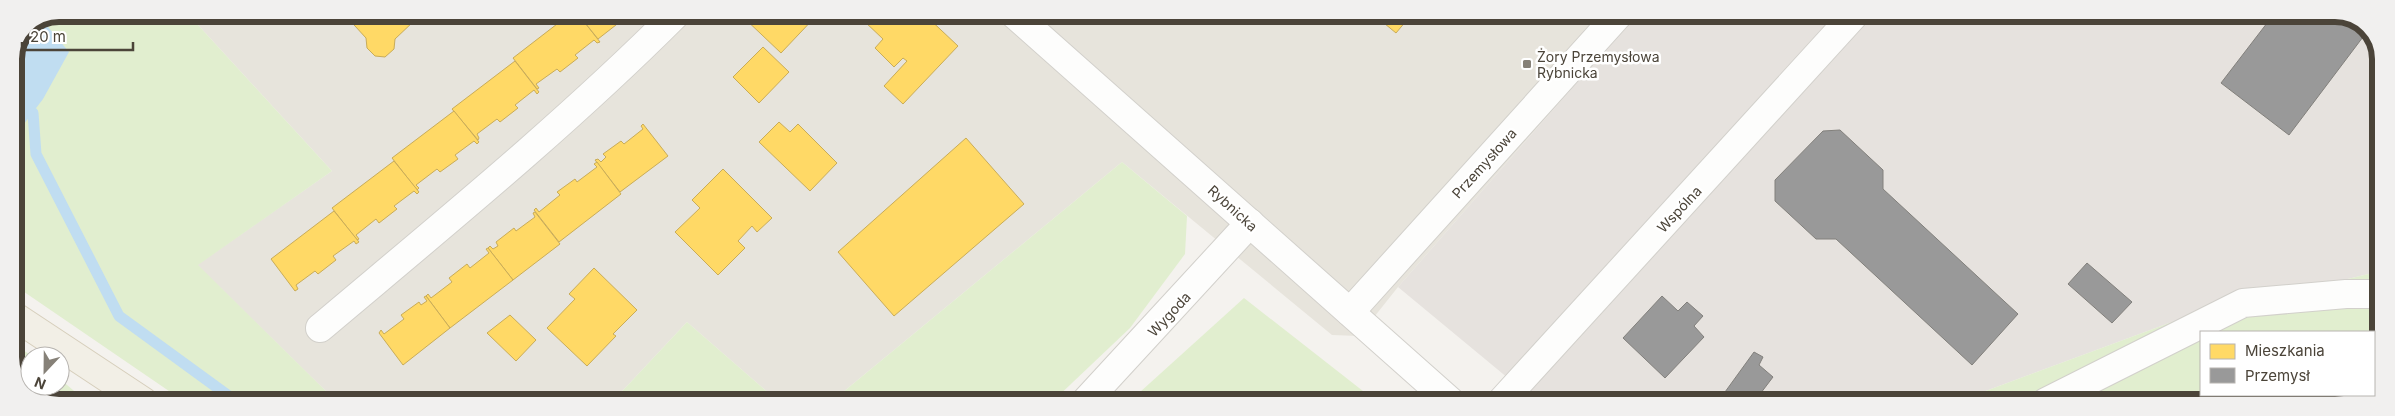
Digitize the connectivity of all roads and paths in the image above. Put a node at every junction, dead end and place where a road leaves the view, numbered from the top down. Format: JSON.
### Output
{"nodes":[{"id":1,"x":667,"y":23,"type":"edge"},
{"id":2,"x":1024,"y":23,"type":"edge"},
{"id":3,"x":1611,"y":23,"type":"edge"},
{"id":4,"x":1847,"y":23,"type":"edge"},
{"id":5,"x":1250,"y":224,"type":"junction"},
{"id":6,"x":2372,"y":294,"type":"edge"},
{"id":7,"x":1350,"y":312,"type":"junction"},
{"id":8,"x":23,"y":322,"type":"edge"},
{"id":9,"x":320,"y":328,"type":"dead end"},
{"id":10,"x":130,"y":393,"type":"edge"},
{"id":11,"x":1093,"y":393,"type":"edge"},
{"id":12,"x":1442,"y":394,"type":"edge"},
{"id":13,"x":1509,"y":394,"type":"edge"},
{"id":14,"x":2062,"y":394,"type":"edge"}],
"edges":[{"from":1,"to":9,"type":"street"},
{"from":2,"to":5,"type":"street","name":"Rybnicka"},
{"from":3,"to":7,"type":"street","name":"Przemysłowa"},
{"from":4,"to":13,"type":"street","name":"Wspólna"},
{"from":5,"to":7,"type":"street","name":"Rybnicka"},
{"from":5,"to":11,"type":"street","name":"Wygoda"},
{"from":6,"to":14,"type":"street"},
{"from":7,"to":12,"type":"street","name":"Rybnicka"},
{"from":8,"to":10,"type":"main road"}]}
